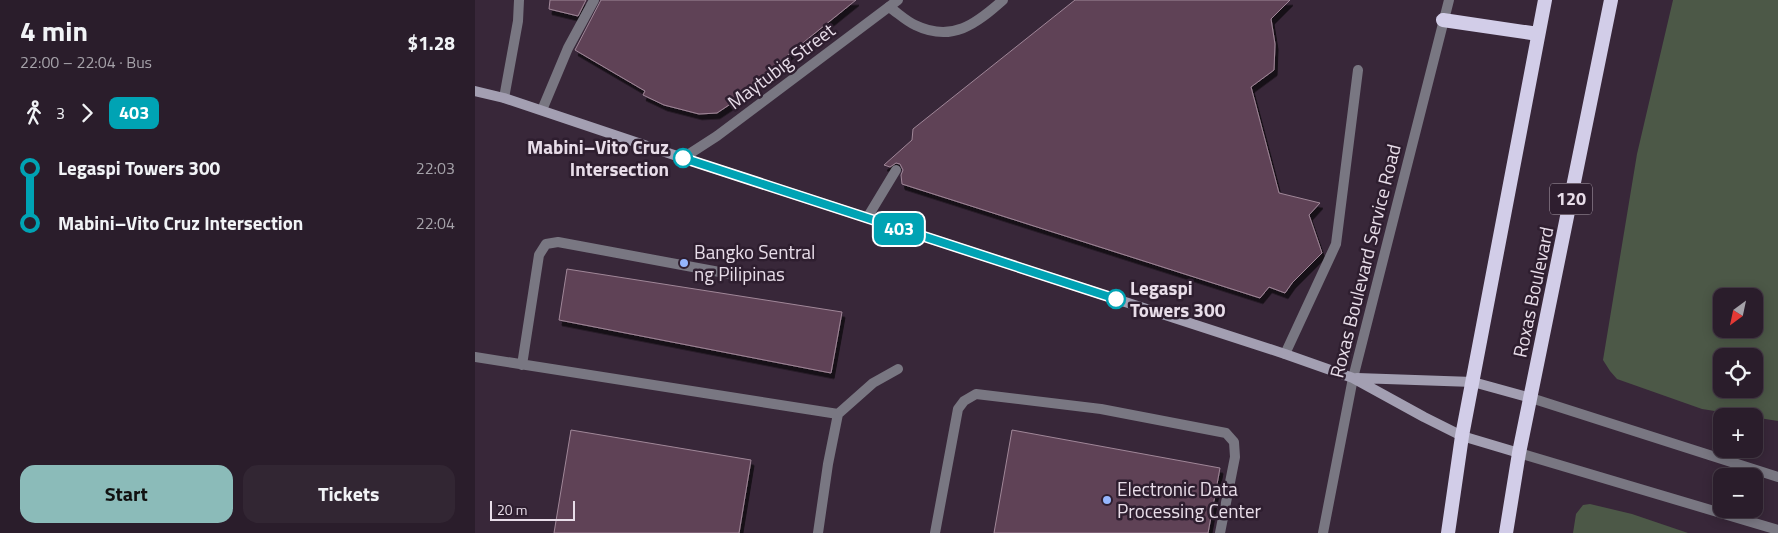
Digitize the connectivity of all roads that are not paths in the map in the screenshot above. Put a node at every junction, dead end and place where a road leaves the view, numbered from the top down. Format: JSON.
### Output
{"nodes":[{"id":1,"x":519,"y":0,"type":"edge"},
{"id":2,"x":594,"y":0,"type":"edge"},
{"id":3,"x":898,"y":0,"type":"edge"},
{"id":4,"x":1003,"y":0,"type":"edge"},
{"id":5,"x":1449,"y":0,"type":"edge"},
{"id":6,"x":1545,"y":0,"type":"edge"},
{"id":7,"x":1611,"y":0,"type":"edge"},
{"id":8,"x":889,"y":7,"type":"junction"},
{"id":9,"x":1443,"y":20,"type":"junction"},
{"id":10,"x":1538,"y":34,"type":"junction"},
{"id":11,"x":1359,"y":70,"type":"dead end"},
{"id":12,"x":475,"y":91,"type":"edge"},
{"id":13,"x":504,"y":98,"type":"junction"},
{"id":14,"x":542,"y":110,"type":"junction"},
{"id":15,"x":683,"y":158,"type":"junction"},
{"id":16,"x":896,"y":170,"type":"dead end"},
{"id":17,"x":867,"y":218,"type":"junction"},
{"id":18,"x":741,"y":276,"type":"dead end"},
{"id":19,"x":1285,"y":354,"type":"junction"},
{"id":20,"x":475,"y":358,"type":"edge"},
{"id":21,"x":522,"y":365,"type":"junction"},
{"id":22,"x":899,"y":370,"type":"dead end"},
{"id":23,"x":1353,"y":378,"type":"junction"},
{"id":24,"x":1473,"y":382,"type":"junction"},
{"id":25,"x":1531,"y":398,"type":"junction"},
{"id":26,"x":838,"y":414,"type":"junction"},
{"id":27,"x":1462,"y":436,"type":"junction"},
{"id":28,"x":1519,"y":453,"type":"junction"},
{"id":29,"x":1778,"y":477,"type":"edge"},
{"id":30,"x":1778,"y":530,"type":"edge"},
{"id":31,"x":818,"y":533,"type":"edge"},
{"id":32,"x":935,"y":533,"type":"edge"},
{"id":33,"x":1221,"y":533,"type":"edge"},
{"id":34,"x":1323,"y":533,"type":"edge"},
{"id":35,"x":1448,"y":533,"type":"edge"},
{"id":36,"x":1506,"y":533,"type":"edge"}],
"edges":[{"from":1,"to":13,"type":"street"},
{"from":2,"to":14,"type":"street"},
{"from":3,"to":8,"type":"street","name":"Maytubig Street"},
{"from":4,"to":8,"type":"street"},
{"from":5,"to":9,"type":"street","name":"Roxas Boulevard Service Road"},
{"from":6,"to":10,"type":"highway"},
{"from":7,"to":25,"type":"highway","name":"Roxas Boulevard","number":"120"},
{"from":8,"to":15,"type":"street","name":"Maytubig Street"},
{"from":9,"to":10,"type":"highway"},
{"from":9,"to":23,"type":"street","name":"Roxas Boulevard Service Road"},
{"from":10,"to":24,"type":"highway"},
{"from":11,"to":19,"type":"street"},
{"from":12,"to":13,"type":"main road"},
{"from":13,"to":14,"type":"main road"},
{"from":14,"to":15,"type":"main road"},
{"from":15,"to":17,"type":"main road"},
{"from":16,"to":17,"type":"street"},
{"from":17,"to":19,"type":"main road"},
{"from":18,"to":21,"type":"street"},
{"from":19,"to":23,"type":"main road"},
{"from":20,"to":21,"type":"street"},
{"from":21,"to":26,"type":"street"},
{"from":22,"to":26,"type":"street"},
{"from":23,"to":24,"type":"main road"},
{"from":23,"to":27,"type":"main road"},
{"from":23,"to":34,"type":"street","name":"Roxas Boulevard Service Road"},
{"from":24,"to":25,"type":"main road"},
{"from":24,"to":27,"type":"highway"},
{"from":25,"to":28,"type":"highway","name":"Roxas Boulevard","number":"120"},
{"from":25,"to":29,"type":"street"},
{"from":26,"to":31,"type":"street"},
{"from":27,"to":28,"type":"main road"},
{"from":27,"to":35,"type":"highway"},
{"from":28,"to":30,"type":"street"},
{"from":28,"to":36,"type":"highway","name":"Roxas Boulevard","number":"120"},
{"from":32,"to":33,"type":"street"}]}
